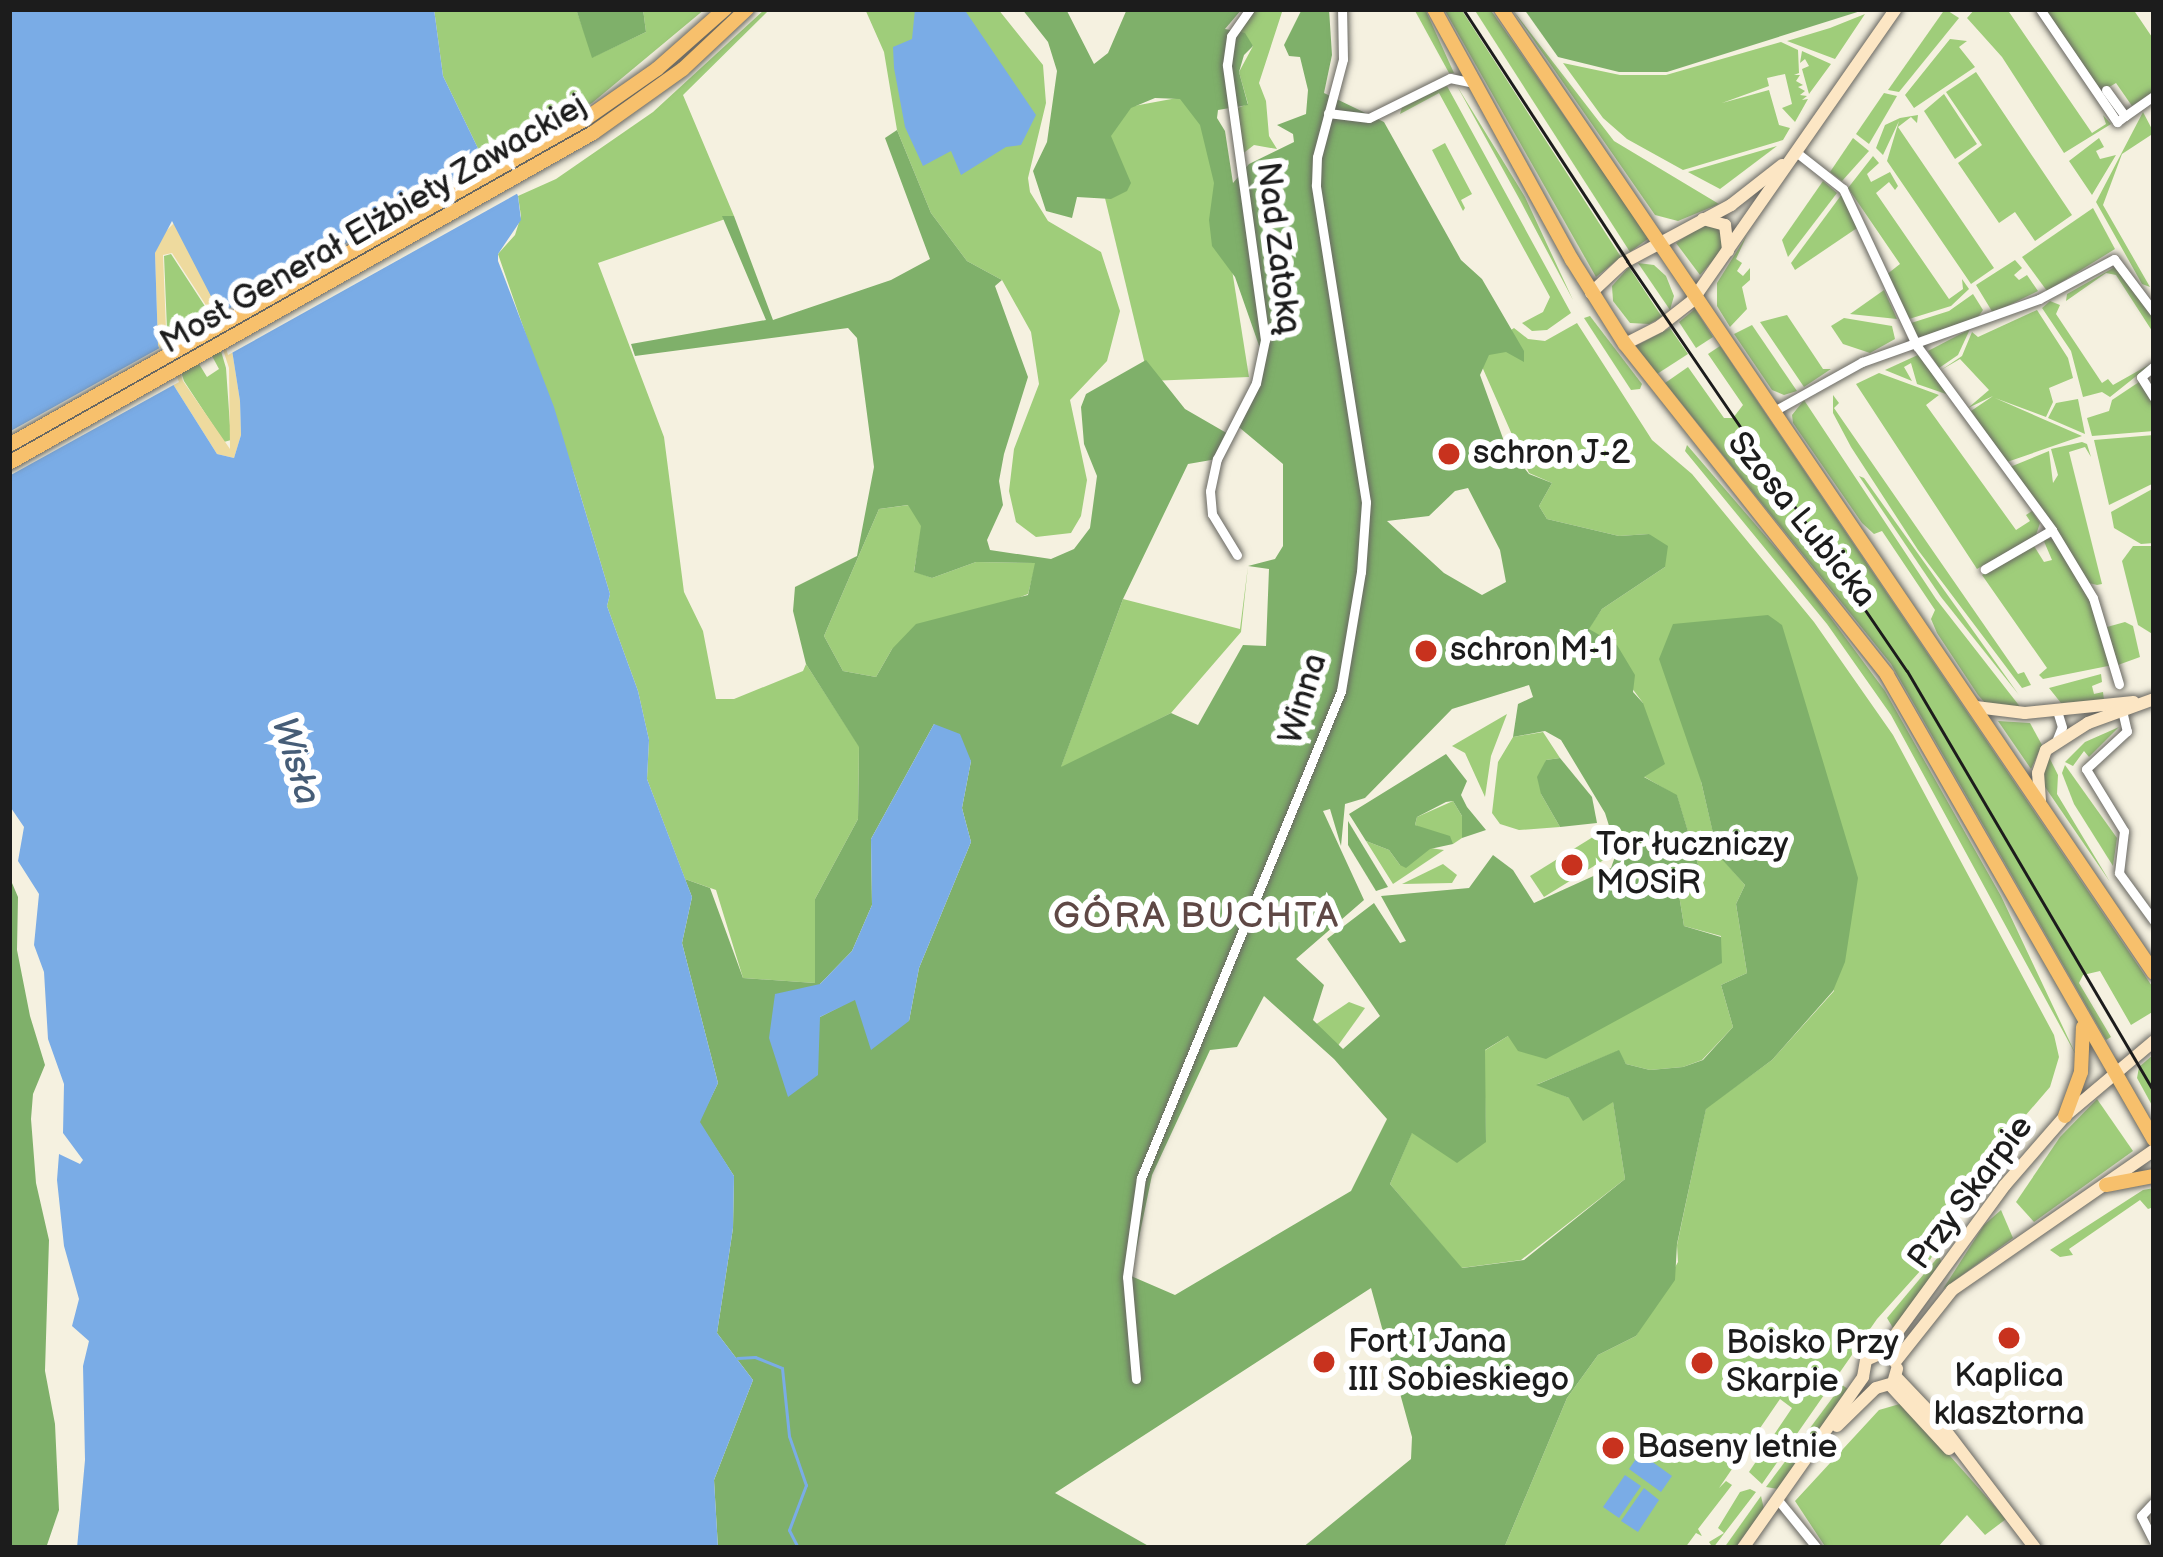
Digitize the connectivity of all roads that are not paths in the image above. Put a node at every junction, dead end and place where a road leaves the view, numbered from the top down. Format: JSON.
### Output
{"nodes":[{"id":1,"x":725,"y":9,"type":"edge"},
{"id":2,"x":747,"y":9,"type":"edge"},
{"id":3,"x":1250,"y":9,"type":"edge"},
{"id":4,"x":1342,"y":9,"type":"edge"},
{"id":5,"x":1434,"y":9,"type":"edge"},
{"id":6,"x":1502,"y":9,"type":"edge"},
{"id":7,"x":1896,"y":9,"type":"edge"},
{"id":8,"x":2040,"y":9,"type":"edge"},
{"id":9,"x":1475,"y":84,"type":"junction"},
{"id":10,"x":2106,"y":90,"type":"dead end"},
{"id":11,"x":2154,"y":96,"type":"edge"},
{"id":12,"x":1328,"y":113,"type":"junction"},
{"id":13,"x":2125,"y":116,"type":"junction"},
{"id":14,"x":1796,"y":152,"type":"junction"},
{"id":15,"x":1702,"y":220,"type":"junction"},
{"id":16,"x":1662,"y":241,"type":"junction"},
{"id":17,"x":1727,"y":255,"type":"junction"},
{"id":18,"x":1591,"y":292,"type":"junction"},
{"id":19,"x":1698,"y":294,"type":"junction"},
{"id":20,"x":2154,"y":312,"type":"edge"},
{"id":21,"x":1625,"y":344,"type":"junction"},
{"id":22,"x":1917,"y":346,"type":"junction"},
{"id":23,"x":2154,"y":366,"type":"edge"},
{"id":24,"x":2154,"y":398,"type":"edge"},
{"id":25,"x":1774,"y":411,"type":"junction"},
{"id":26,"x":9,"y":445,"type":"edge"},
{"id":27,"x":9,"y":463,"type":"edge"},
{"id":28,"x":2052,"y":530,"type":"junction"},
{"id":29,"x":1237,"y":555,"type":"dead end"},
{"id":30,"x":1985,"y":568,"type":"dead end"},
{"id":31,"x":2119,"y":684,"type":"dead end"},
{"id":32,"x":2147,"y":700,"type":"edge"},
{"id":33,"x":1976,"y":706,"type":"junction"},
{"id":34,"x":2121,"y":707,"type":"junction"},
{"id":35,"x":2057,"y":711,"type":"junction"},
{"id":36,"x":2055,"y":744,"type":"junction"},
{"id":37,"x":2041,"y":801,"type":"junction"},
{"id":38,"x":2154,"y":921,"type":"edge"},
{"id":39,"x":2154,"y":973,"type":"edge"},
{"id":40,"x":2082,"y":1022,"type":"junction"},
{"id":41,"x":2154,"y":1041,"type":"edge"},
{"id":42,"x":2113,"y":1074,"type":"junction"},
{"id":43,"x":2065,"y":1116,"type":"junction"},
{"id":44,"x":2154,"y":1140,"type":"edge"},
{"id":45,"x":2154,"y":1150,"type":"edge"},
{"id":46,"x":2154,"y":1176,"type":"edge"},
{"id":47,"x":2106,"y":1185,"type":"junction"},
{"id":48,"x":1882,"y":1353,"type":"junction"},
{"id":49,"x":1894,"y":1375,"type":"junction"},
{"id":50,"x":1863,"y":1377,"type":"junction"},
{"id":51,"x":1136,"y":1379,"type":"dead end"},
{"id":52,"x":1815,"y":1448,"type":"junction"},
{"id":53,"x":1778,"y":1500,"type":"junction"},
{"id":54,"x":2154,"y":1502,"type":"edge"},
{"id":55,"x":2154,"y":1541,"type":"edge"},
{"id":56,"x":1743,"y":1548,"type":"edge"},
{"id":57,"x":1817,"y":1548,"type":"edge"},
{"id":58,"x":2035,"y":1548,"type":"edge"}],
"edges":[{"from":1,"to":26,"type":"main road","name":"Most Generał Elżbiety Zawackiej"},
{"from":2,"to":27,"type":"main road","name":"Most Generał Elżbiety Zawackiej"},
{"from":3,"to":29,"type":"street","name":"Nad Zatoką"},
{"from":4,"to":12,"type":"street","name":"Winna"},
{"from":5,"to":9,"type":"main road","name":"Szosa Lubicka"},
{"from":6,"to":16,"type":"main road","name":"Szosa Lubicka"},
{"from":7,"to":14,"type":"street"},
{"from":8,"to":13,"type":"street"},
{"from":9,"to":12,"type":"street"},
{"from":9,"to":18,"type":"main road","name":"Szosa Lubicka"},
{"from":10,"to":13,"type":"street"},
{"from":11,"to":13,"type":"street"},
{"from":12,"to":51,"type":"street","name":"Winna"},
{"from":14,"to":15,"type":"street"},
{"from":14,"to":17,"type":"street"},
{"from":14,"to":22,"type":"street"},
{"from":15,"to":16,"type":"street"},
{"from":15,"to":17,"type":"street"},
{"from":16,"to":18,"type":"street"},
{"from":16,"to":19,"type":"main road","name":"Szosa Lubicka"},
{"from":17,"to":19,"type":"street"},
{"from":18,"to":21,"type":"main road","name":"Szosa Lubicka"},
{"from":19,"to":21,"type":"street"},
{"from":19,"to":25,"type":"main road","name":"Szosa Lubicka"},
{"from":20,"to":22,"type":"street"},
{"from":21,"to":40,"type":"main road","name":"Szosa Lubicka"},
{"from":22,"to":25,"type":"street"},
{"from":22,"to":28,"type":"street"},
{"from":23,"to":24,"type":"street"},
{"from":25,"to":33,"type":"main road","name":"Szosa Lubicka"},
{"from":28,"to":30,"type":"street"},
{"from":28,"to":31,"type":"street"},
{"from":32,"to":34,"type":"street"},
{"from":33,"to":35,"type":"street"},
{"from":33,"to":37,"type":"main road","name":"Szosa Lubicka"},
{"from":34,"to":35,"type":"street"},
{"from":34,"to":36,"type":"street"},
{"from":34,"to":38,"type":"street"},
{"from":35,"to":36,"type":"street"},
{"from":36,"to":37,"type":"street"},
{"from":37,"to":39,"type":"main road","name":"Szosa Lubicka"},
{"from":40,"to":42,"type":"main road","name":"Szosa Lubicka"},
{"from":40,"to":43,"type":"main road"},
{"from":41,"to":42,"type":"street","name":"Przy Skarpie"},
{"from":42,"to":43,"type":"street","name":"Przy Skarpie"},
{"from":42,"to":44,"type":"main road","name":"Szosa Lubicka"},
{"from":43,"to":48,"type":"street","name":"Przy Skarpie"},
{"from":45,"to":47,"type":"street","name":"Przy Skarpie"},
{"from":46,"to":47,"type":"main road"},
{"from":47,"to":49,"type":"street","name":"Przy Skarpie"},
{"from":48,"to":49,"type":"street"},
{"from":48,"to":50,"type":"street","name":"Przy Skarpie"},
{"from":49,"to":50,"type":"street"},
{"from":49,"to":52,"type":"street","name":"Przy Skarpie"},
{"from":49,"to":58,"type":"street"},
{"from":50,"to":52,"type":"street","name":"Przy Skarpie"},
{"from":52,"to":53,"type":"street","name":"Przy Skarpie"},
{"from":53,"to":56,"type":"street","name":"Przy Skarpie"},
{"from":53,"to":57,"type":"street"},
{"from":54,"to":55,"type":"street"}]}
